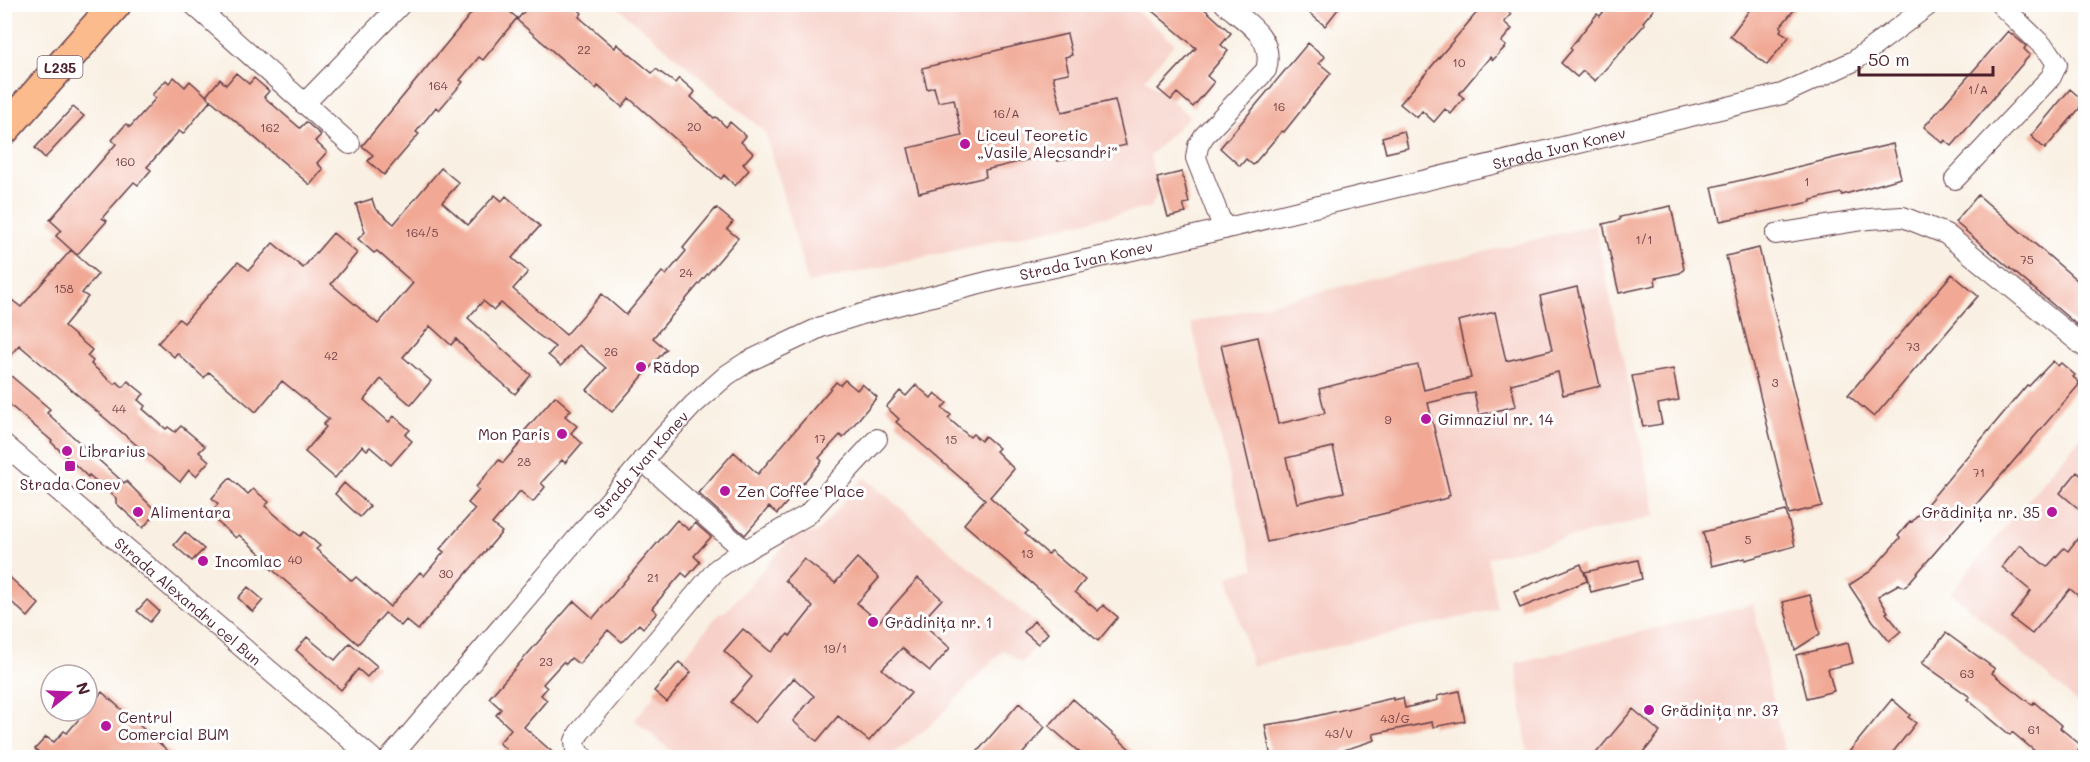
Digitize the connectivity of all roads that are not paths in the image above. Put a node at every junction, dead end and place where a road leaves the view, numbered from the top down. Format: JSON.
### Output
{"nodes":[{"id":1,"x":116,"y":4,"type":"edge"},
{"id":2,"x":193,"y":4,"type":"edge"},
{"id":3,"x":400,"y":4,"type":"edge"},
{"id":4,"x":1225,"y":4,"type":"edge"},
{"id":5,"x":1930,"y":4,"type":"edge"},
{"id":6,"x":2000,"y":4,"type":"edge"},
{"id":7,"x":304,"y":104,"type":"junction"},
{"id":8,"x":4,"y":130,"type":"edge"},
{"id":9,"x":350,"y":144,"type":"dead end"},
{"id":10,"x":1955,"y":179,"type":"dead end"},
{"id":11,"x":1224,"y":229,"type":"junction"},
{"id":12,"x":1776,"y":234,"type":"dead end"},
{"id":13,"x":2085,"y":348,"type":"edge"},
{"id":14,"x":878,"y":439,"type":"dead end"},
{"id":15,"x":4,"y":444,"type":"edge"},
{"id":16,"x":642,"y":460,"type":"junction"},
{"id":17,"x":745,"y":551,"type":"junction"},
{"id":18,"x":372,"y":758,"type":"edge"},
{"id":19,"x":390,"y":758,"type":"edge"},
{"id":20,"x":584,"y":758,"type":"edge"}],
"edges":[{"from":1,"to":8,"type":"main road","number":"L235"},
{"from":2,"to":7,"type":"street"},
{"from":3,"to":7,"type":"street"},
{"from":4,"to":11,"type":"street"},
{"from":5,"to":11,"type":"street","name":"Strada Ivan Konev"},
{"from":6,"to":10,"type":"street"},
{"from":7,"to":9,"type":"street"},
{"from":11,"to":16,"type":"street","name":"Strada Ivan Konev"},
{"from":12,"to":13,"type":"street"},
{"from":14,"to":17,"type":"street"},
{"from":15,"to":18,"type":"street","name":"Strada Alexandru cel Bun"},
{"from":16,"to":17,"type":"street"},
{"from":16,"to":19,"type":"street","name":"Strada Ivan Konev"},
{"from":17,"to":20,"type":"street"}]}
